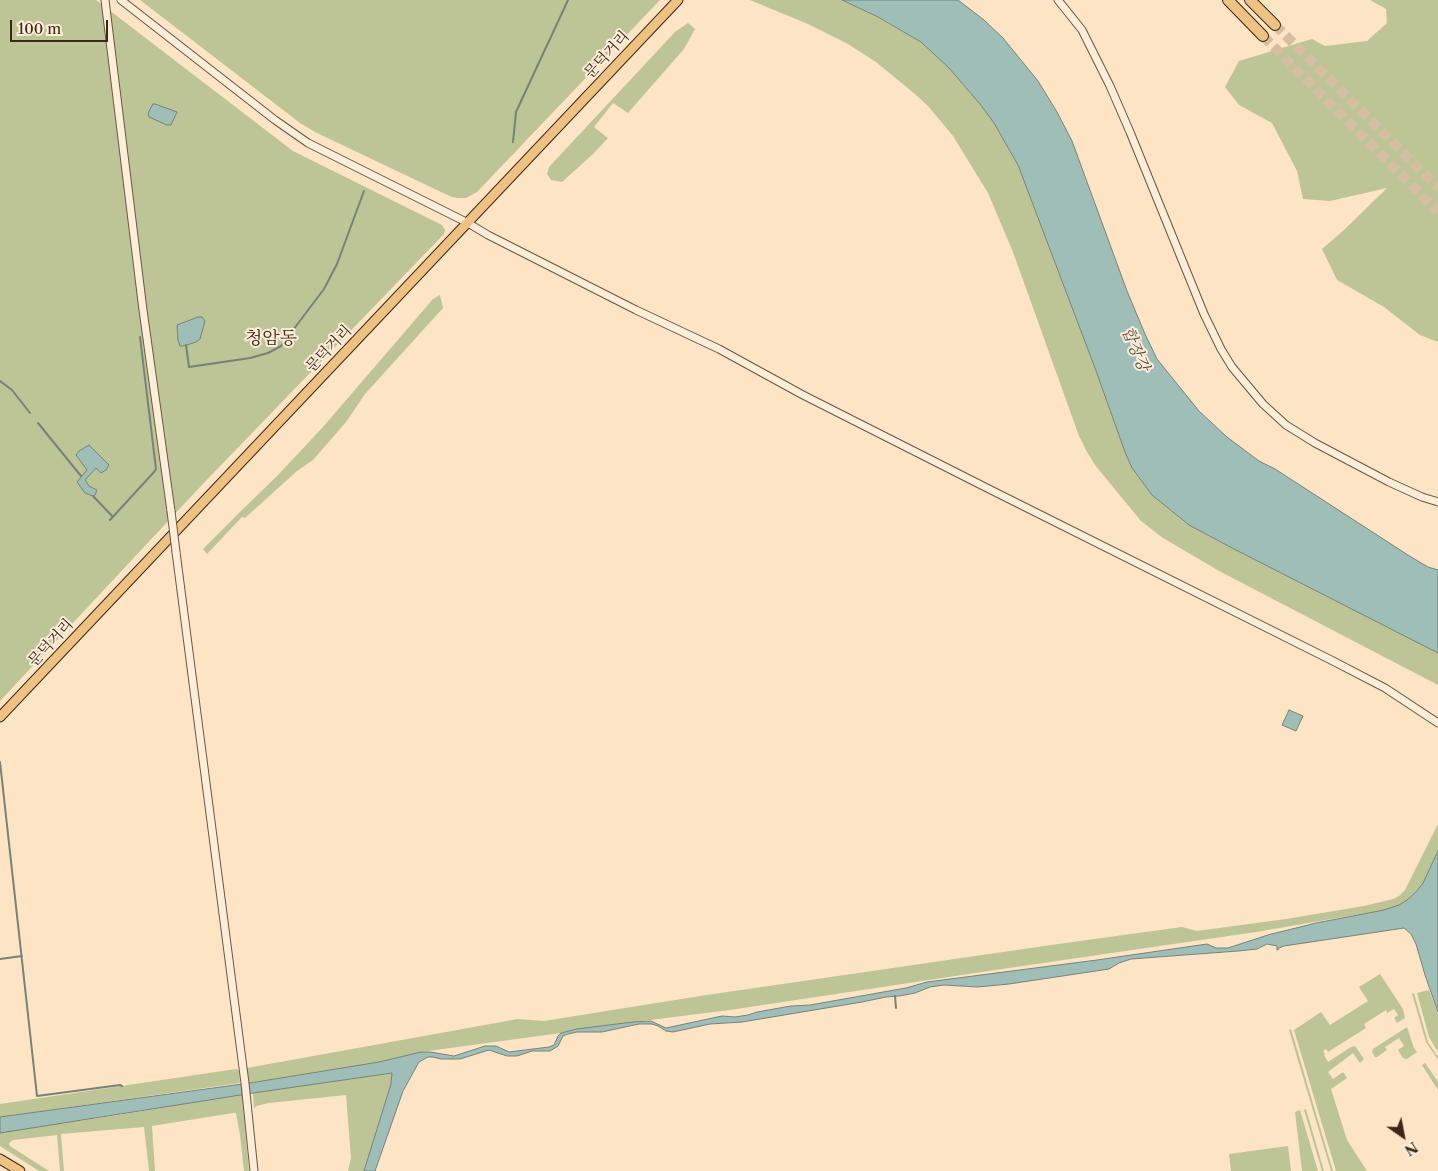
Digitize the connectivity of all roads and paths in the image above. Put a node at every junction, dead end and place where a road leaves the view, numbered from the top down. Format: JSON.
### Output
{"nodes":[{"id":1,"x":105,"y":0,"type":"edge"},
{"id":2,"x":120,"y":0,"type":"edge"},
{"id":3,"x":678,"y":0,"type":"edge"},
{"id":4,"x":1058,"y":0,"type":"edge"},
{"id":5,"x":1228,"y":0,"type":"edge"},
{"id":6,"x":1250,"y":0,"type":"edge"},
{"id":7,"x":1275,"y":25,"type":"tunnel mouth"},
{"id":8,"x":1263,"y":36,"type":"tunnel mouth"},
{"id":9,"x":468,"y":223,"type":"junction"},
{"id":10,"x":1438,"y":502,"type":"edge"},
{"id":11,"x":0,"y":717,"type":"edge"},
{"id":12,"x":1438,"y":723,"type":"edge"},
{"id":13,"x":0,"y":1159,"type":"edge"},
{"id":14,"x":20,"y":1171,"type":"edge"},
{"id":15,"x":254,"y":1171,"type":"edge"}],
"edges":[{"from":1,"to":15,"type":"street","bridge":true},
{"from":2,"to":9,"type":"street"},
{"from":3,"to":9,"type":"main road","name":"문덕거리"},
{"from":4,"to":10,"type":"street"},
{"from":5,"to":8,"type":"highway"},
{"from":6,"to":7,"type":"highway"},
{"from":9,"to":11,"type":"main road","name":"문덕거리"},
{"from":9,"to":12,"type":"street"},
{"from":13,"to":14,"type":"main road"}]}
